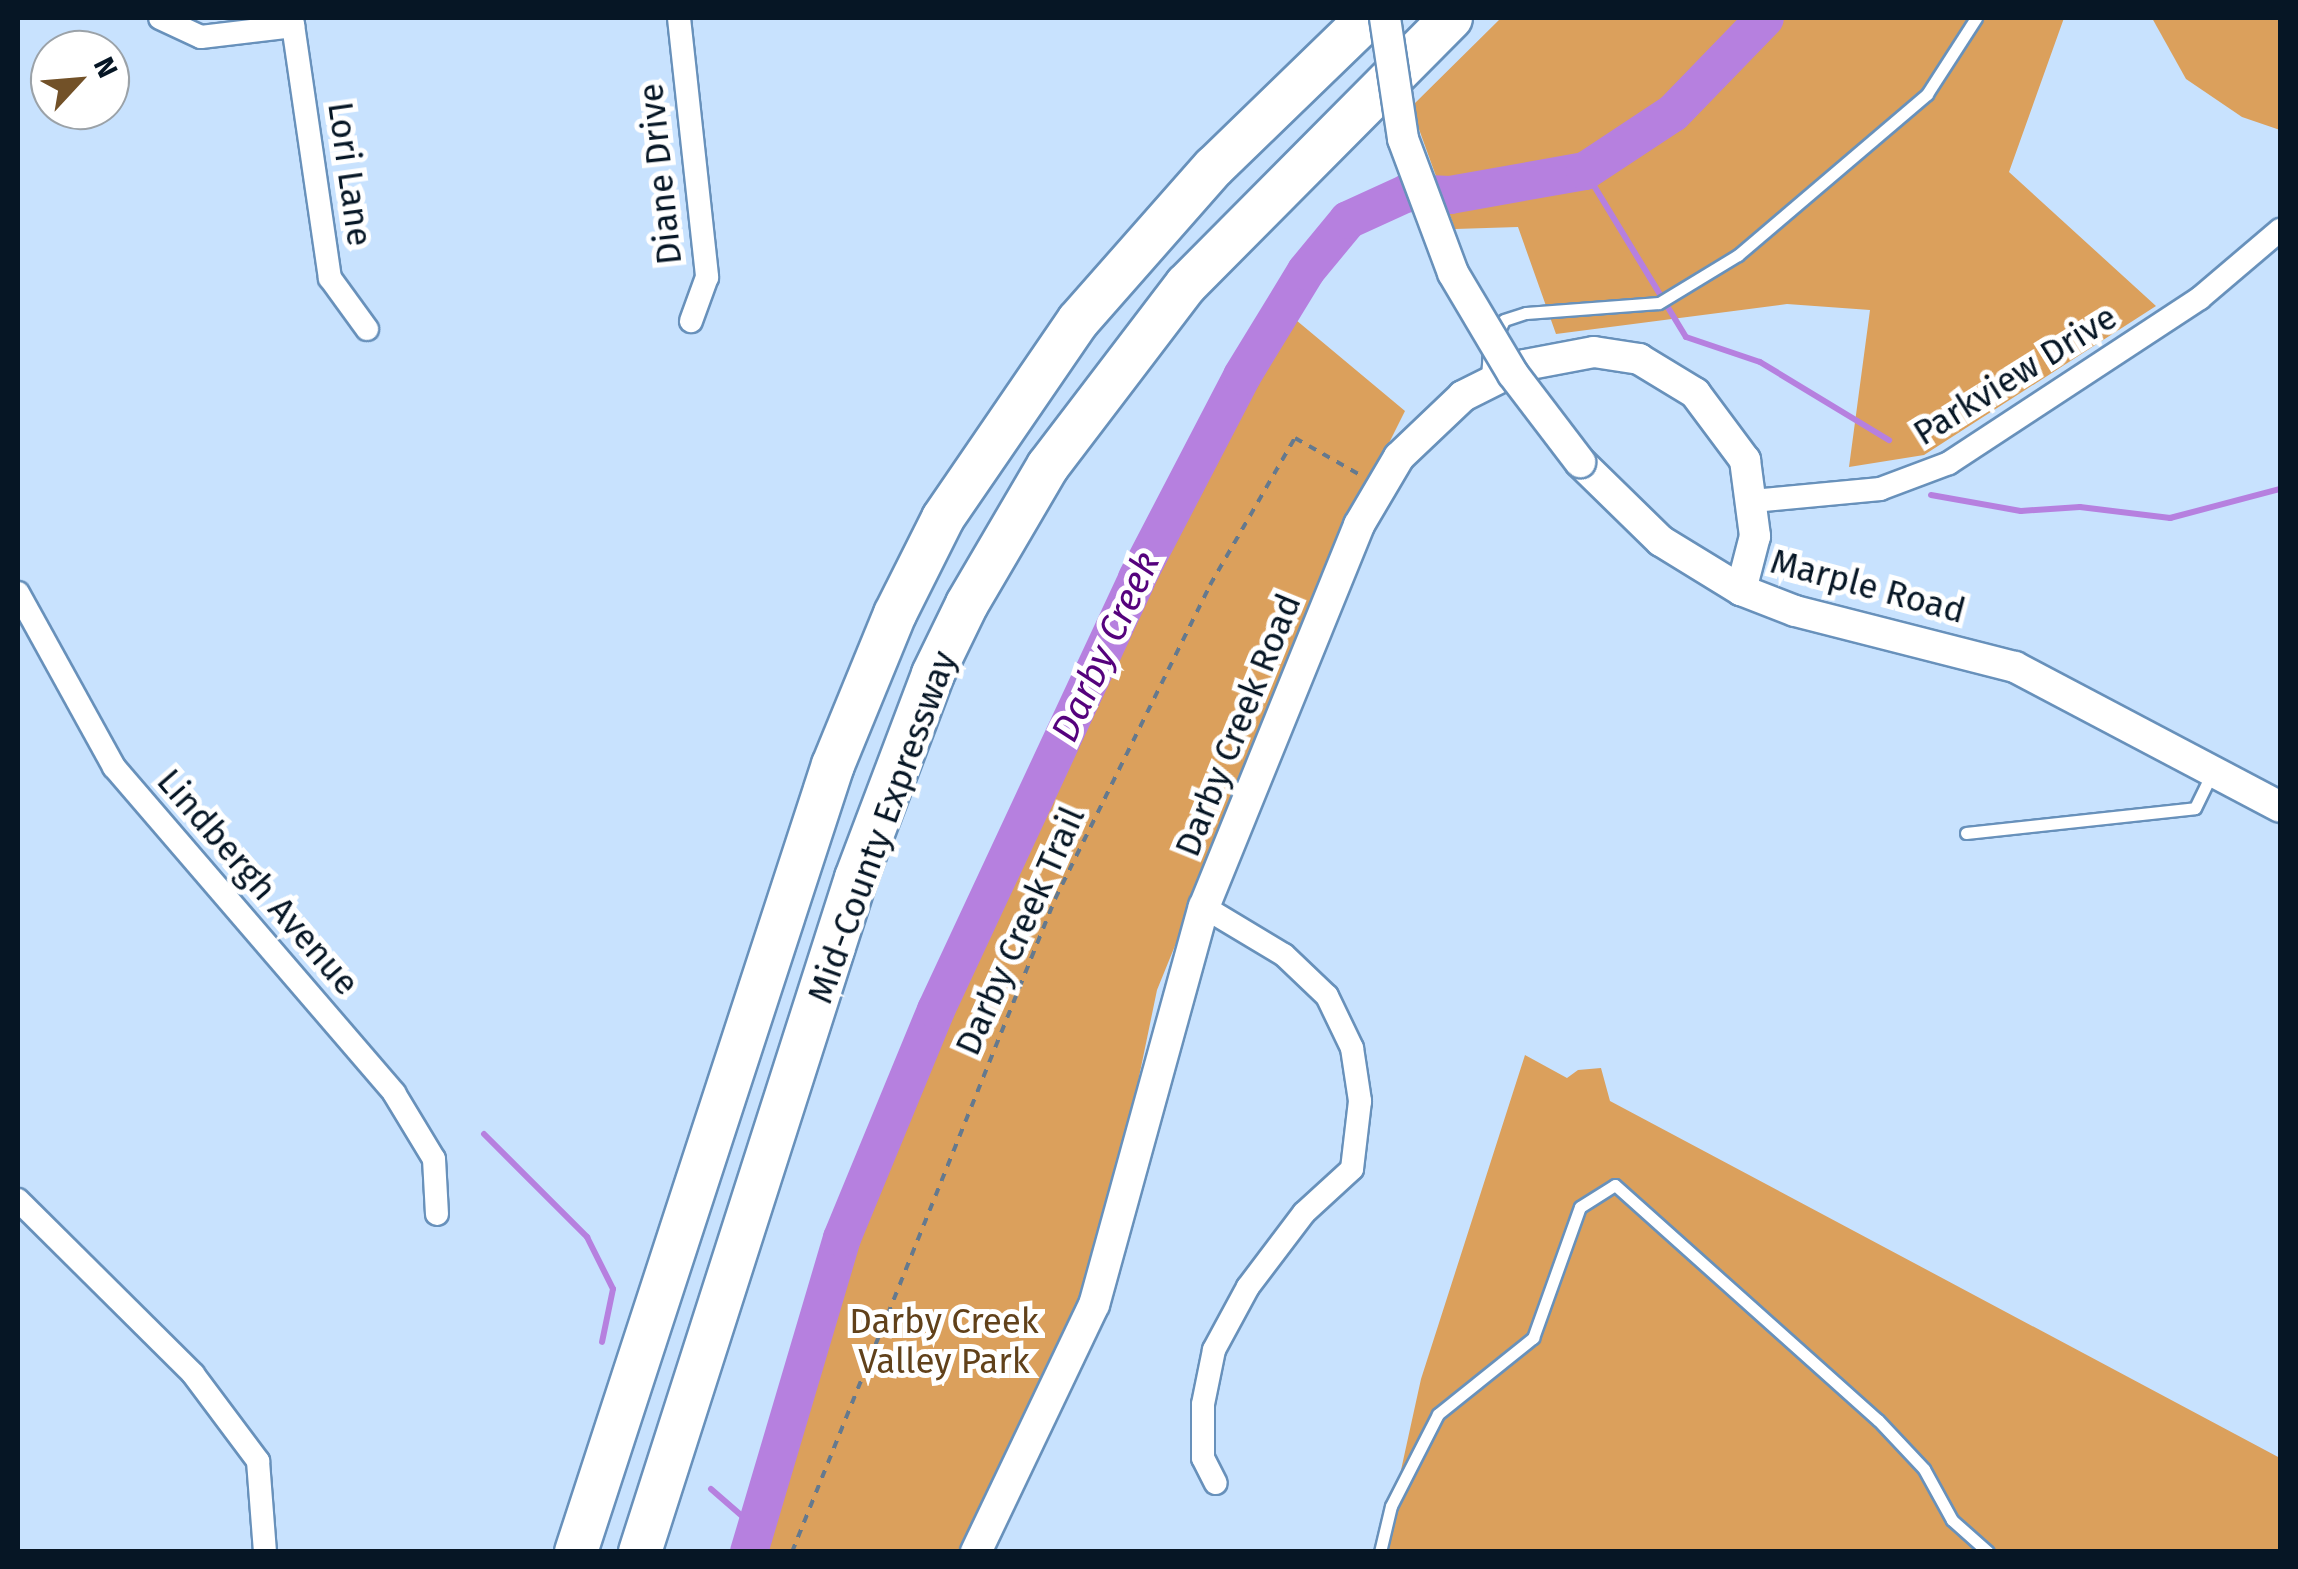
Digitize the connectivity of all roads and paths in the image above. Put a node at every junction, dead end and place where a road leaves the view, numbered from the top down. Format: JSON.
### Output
{"nodes":[{"id":1,"x":160,"y":18,"type":"edge"},
{"id":2,"x":679,"y":18,"type":"edge"},
{"id":3,"x":1368,"y":18,"type":"edge"},
{"id":4,"x":1385,"y":18,"type":"edge"},
{"id":5,"x":1452,"y":18,"type":"edge"},
{"id":6,"x":1976,"y":18,"type":"edge"},
{"id":7,"x":293,"y":22,"type":"edge"},
{"id":8,"x":2280,"y":230,"type":"edge"},
{"id":9,"x":691,"y":321,"type":"dead end"},
{"id":10,"x":367,"y":329,"type":"dead end"},
{"id":11,"x":1486,"y":382,"type":"junction"},
{"id":12,"x":1379,"y":486,"type":"junction"},
{"id":13,"x":1753,"y":500,"type":"junction"},
{"id":14,"x":1740,"y":590,"type":"junction"},
{"id":15,"x":18,"y":593,"type":"edge"},
{"id":16,"x":2214,"y":769,"type":"junction"},
{"id":17,"x":2280,"y":807,"type":"edge"},
{"id":18,"x":1966,"y":833,"type":"dead end"},
{"id":19,"x":1204,"y":907,"type":"junction"},
{"id":20,"x":18,"y":1200,"type":"edge"},
{"id":21,"x":437,"y":1214,"type":"dead end"},
{"id":22,"x":1216,"y":1483,"type":"dead end"},
{"id":23,"x":266,"y":1552,"type":"edge"},
{"id":24,"x":576,"y":1552,"type":"edge"},
{"id":25,"x":640,"y":1552,"type":"edge"},
{"id":26,"x":792,"y":1552,"type":"edge"},
{"id":27,"x":976,"y":1552,"type":"edge"},
{"id":28,"x":1380,"y":1552,"type":"edge"},
{"id":29,"x":1988,"y":1552,"type":"edge"}],
"edges":[{"from":1,"to":7,"type":"street"},
{"from":2,"to":9,"type":"street","name":"Diane Drive"},
{"from":3,"to":24,"type":"highway","name":"Mid-County Expressway"},
{"from":4,"to":14,"type":"street","name":"Marple Road","bridge":true},
{"from":5,"to":25,"type":"highway","name":"Mid-County Expressway"},
{"from":6,"to":11,"type":"lane"},
{"from":7,"to":10,"type":"street","name":"Lori Lane"},
{"from":8,"to":13,"type":"street","name":"Parkview Drive"},
{"from":11,"to":12,"type":"street","name":"Darby Creek Road"},
{"from":11,"to":13,"type":"street","name":"Darby Creek Road"},
{"from":12,"to":19,"type":"street","name":"Darby Creek Road"},
{"from":12,"to":26,"type":"path","name":"Darby Creek Trail"},
{"from":13,"to":14,"type":"street","name":"Darby Creek Road"},
{"from":14,"to":16,"type":"street","name":"Marple Road"},
{"from":15,"to":21,"type":"street","name":"Lindbergh Avenue"},
{"from":16,"to":17,"type":"street","name":"Marple Road"},
{"from":16,"to":18,"type":"lane"},
{"from":19,"to":22,"type":"street"},
{"from":19,"to":27,"type":"street","name":"Darby Creek Road"},
{"from":20,"to":23,"type":"street"},
{"from":28,"to":29,"type":"lane"}]}
